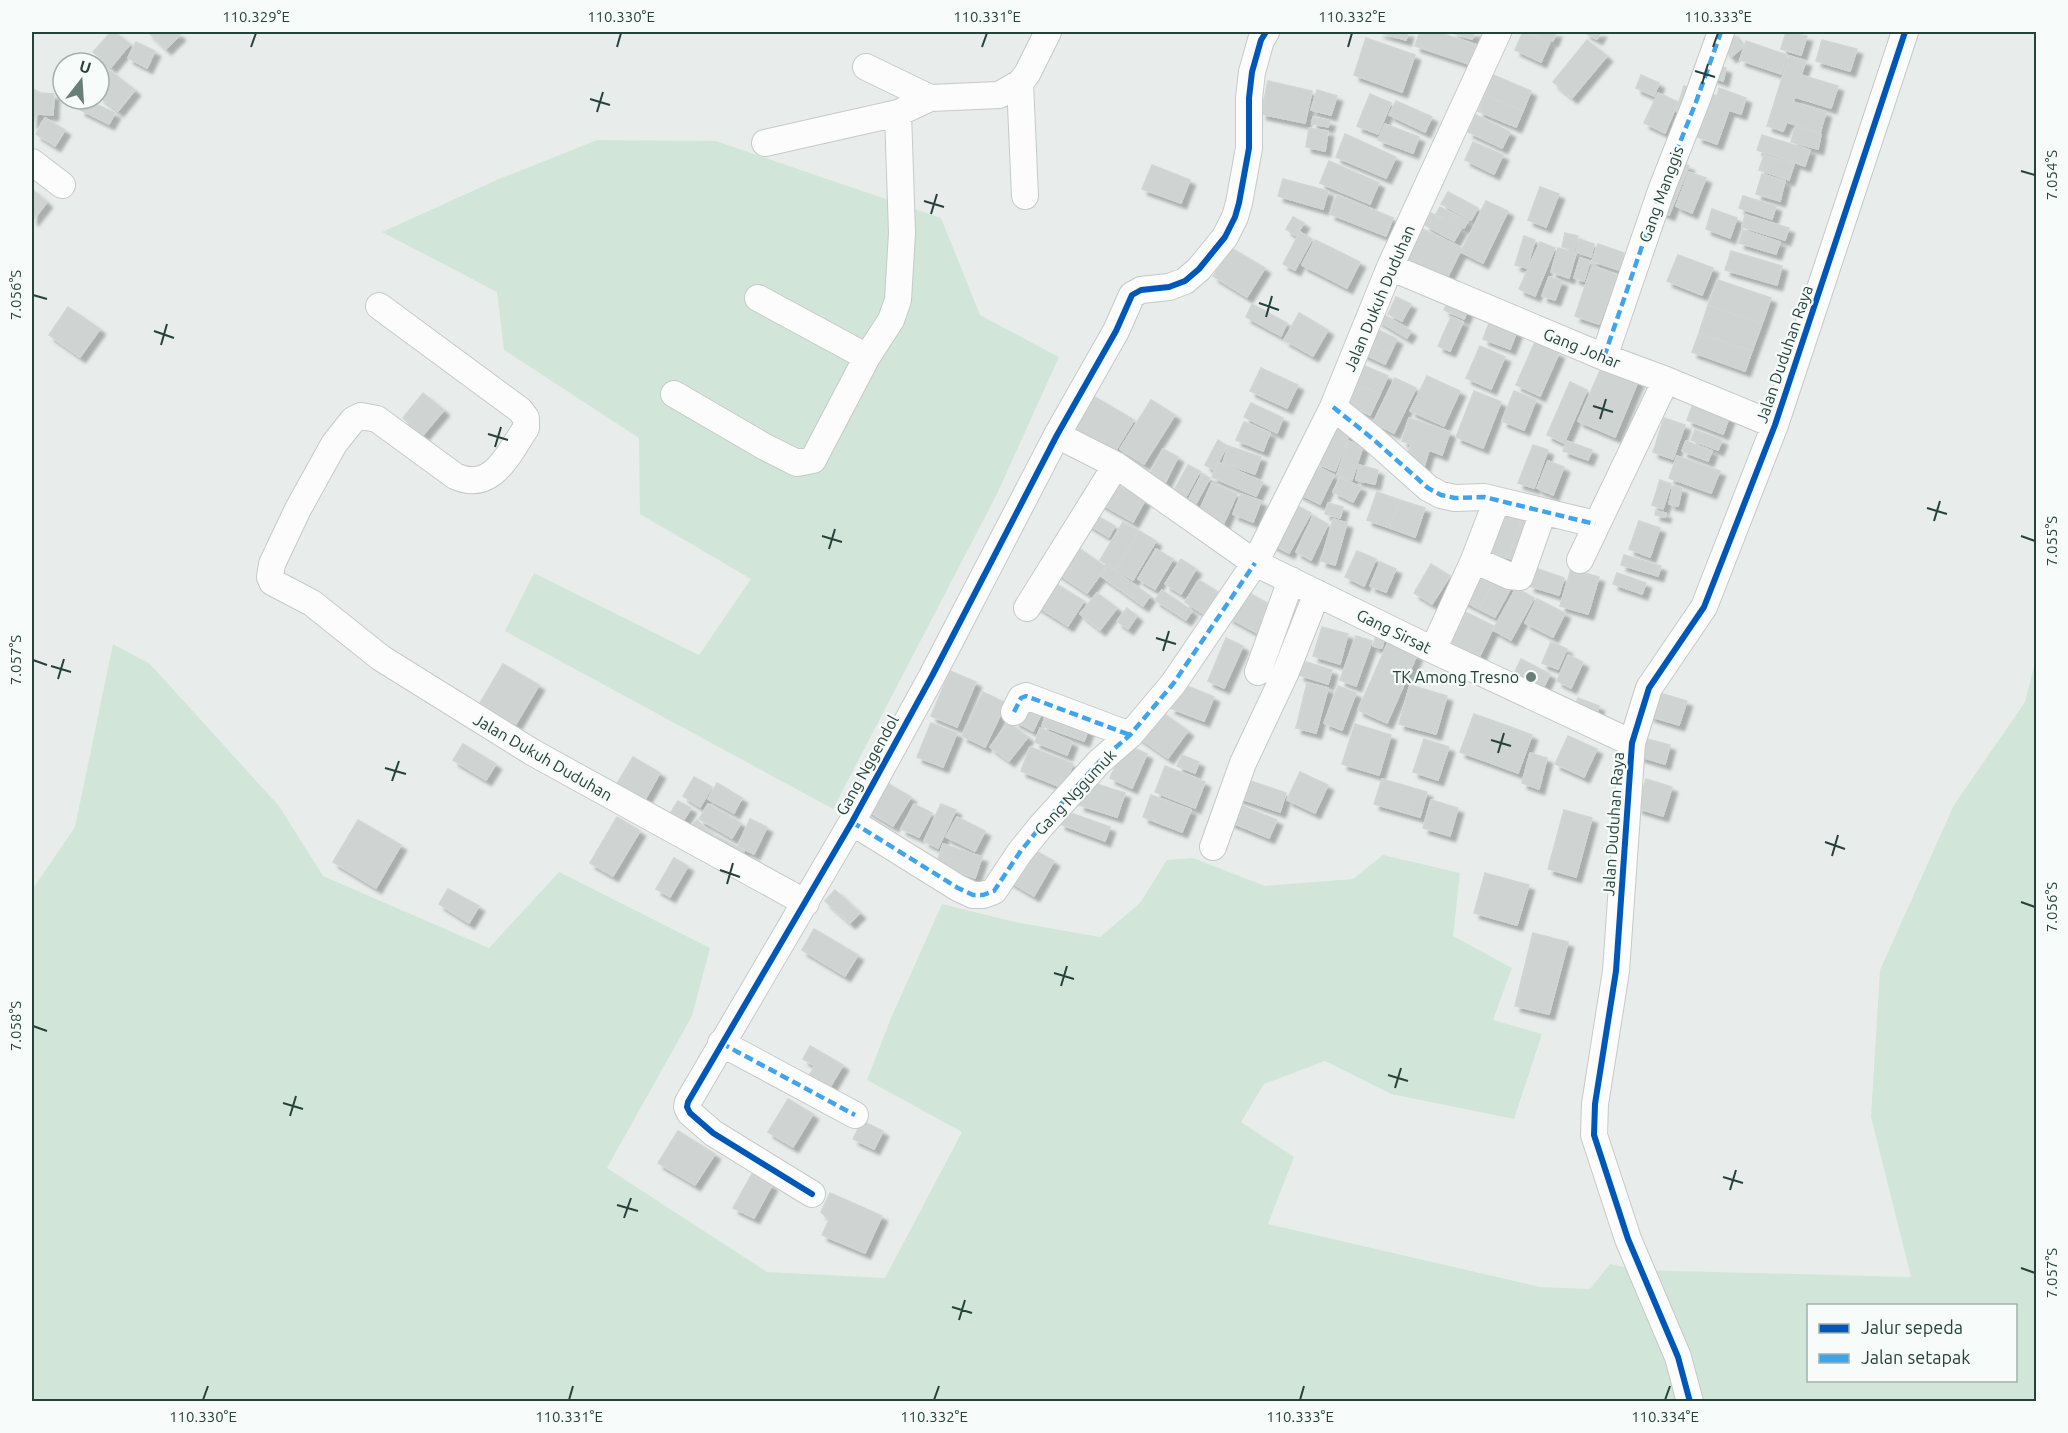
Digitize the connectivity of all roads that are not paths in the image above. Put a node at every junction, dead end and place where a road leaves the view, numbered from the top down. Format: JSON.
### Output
{"nodes":[{"id":1,"x":1048,"y":32,"type":"edge"},
{"id":2,"x":1266,"y":32,"type":"edge"},
{"id":3,"x":1498,"y":32,"type":"edge"},
{"id":4,"x":1721,"y":32,"type":"edge"},
{"id":5,"x":1905,"y":32,"type":"edge"},
{"id":6,"x":866,"y":67,"type":"dead end"},
{"id":7,"x":1020,"y":83,"type":"junction"},
{"id":8,"x":930,"y":98,"type":"junction"},
{"id":9,"x":898,"y":113,"type":"junction"},
{"id":10,"x":765,"y":143,"type":"dead end"},
{"id":11,"x":32,"y":162,"type":"edge"},
{"id":12,"x":62,"y":185,"type":"dead end"},
{"id":13,"x":1025,"y":196,"type":"dead end"},
{"id":14,"x":1390,"y":267,"type":"junction"},
{"id":15,"x":758,"y":298,"type":"dead end"},
{"id":16,"x":379,"y":306,"type":"dead end"},
{"id":17,"x":867,"y":357,"type":"junction"},
{"id":18,"x":1604,"y":357,"type":"junction"},
{"id":19,"x":1666,"y":380,"type":"junction"},
{"id":20,"x":674,"y":394,"type":"dead end"},
{"id":21,"x":1333,"y":407,"type":"junction"},
{"id":22,"x":1775,"y":425,"type":"junction"},
{"id":23,"x":1057,"y":435,"type":"junction"},
{"id":24,"x":1116,"y":465,"type":"junction"},
{"id":25,"x":1497,"y":500,"type":"junction"},
{"id":26,"x":1543,"y":512,"type":"junction"},
{"id":27,"x":1595,"y":524,"type":"junction"},
{"id":28,"x":1474,"y":560,"type":"junction"},
{"id":29,"x":1580,"y":560,"type":"dead end"},
{"id":30,"x":1255,"y":563,"type":"junction"},
{"id":31,"x":1291,"y":580,"type":"junction"},
{"id":32,"x":1317,"y":593,"type":"junction"},
{"id":33,"x":1027,"y":608,"type":"dead end"},
{"id":34,"x":1433,"y":651,"type":"junction"},
{"id":35,"x":1258,"y":672,"type":"dead end"},
{"id":36,"x":1014,"y":712,"type":"dead end"},
{"id":37,"x":1130,"y":735,"type":"junction"},
{"id":38,"x":1632,"y":743,"type":"junction"},
{"id":39,"x":852,"y":822,"type":"junction"},
{"id":40,"x":1213,"y":847,"type":"dead end"},
{"id":41,"x":806,"y":903,"type":"junction"},
{"id":42,"x":721,"y":1043,"type":"junction"},
{"id":43,"x":855,"y":1115,"type":"dead end"},
{"id":44,"x":812,"y":1194,"type":"dead end"},
{"id":45,"x":1690,"y":1401,"type":"edge"}],
"edges":[{"from":1,"to":7,"type":"street"},
{"from":2,"to":23,"type":"street","name":"Gang Nggendol"},
{"from":3,"to":14,"type":"street","name":"Jalan Dukuh Duduhan"},
{"from":4,"to":18,"type":"street","name":"Gang Manggis"},
{"from":5,"to":22,"type":"street","name":"Jalan Duduhan Raya"},
{"from":6,"to":8,"type":"street"},
{"from":7,"to":8,"type":"street"},
{"from":7,"to":13,"type":"street"},
{"from":8,"to":9,"type":"street"},
{"from":9,"to":10,"type":"street"},
{"from":9,"to":17,"type":"street"},
{"from":11,"to":12,"type":"street"},
{"from":14,"to":18,"type":"street","name":"Gang Johar"},
{"from":14,"to":21,"type":"street","name":"Jalan Dukuh Duduhan"},
{"from":15,"to":17,"type":"street"},
{"from":16,"to":41,"type":"street","name":"Jalan Dukuh Duduhan"},
{"from":17,"to":20,"type":"street"},
{"from":18,"to":19,"type":"street","name":"Gang Johar"},
{"from":19,"to":22,"type":"street","name":"Gang Johar"},
{"from":19,"to":27,"type":"street"},
{"from":21,"to":25,"type":"street"},
{"from":21,"to":30,"type":"street","name":"Jalan Dukuh Duduhan"},
{"from":22,"to":38,"type":"street","name":"Jalan Duduhan Raya"},
{"from":23,"to":24,"type":"street"},
{"from":23,"to":39,"type":"street","name":"Gang Nggendol"},
{"from":24,"to":30,"type":"street"},
{"from":24,"to":33,"type":"street"},
{"from":25,"to":26,"type":"street"},
{"from":25,"to":28,"type":"street"},
{"from":26,"to":27,"type":"street"},
{"from":26,"to":28,"type":"street"},
{"from":27,"to":29,"type":"street"},
{"from":28,"to":34,"type":"street"},
{"from":30,"to":31,"type":"street","name":"Gang Sirsat"},
{"from":30,"to":37,"type":"street","name":"Gang Nggumuk"},
{"from":31,"to":32,"type":"street","name":"Gang Sirsat"},
{"from":31,"to":35,"type":"street"},
{"from":32,"to":34,"type":"street","name":"Gang Sirsat"},
{"from":32,"to":40,"type":"street"},
{"from":34,"to":38,"type":"street","name":"Gang Sirsat"},
{"from":36,"to":37,"type":"street"},
{"from":37,"to":39,"type":"street","name":"Gang Nggumuk"},
{"from":38,"to":45,"type":"street","name":"Jalan Duduhan Raya"},
{"from":39,"to":41,"type":"street","name":"Gang Nggendol"},
{"from":41,"to":42,"type":"street","name":"Gang Nggendol"},
{"from":42,"to":43,"type":"street"},
{"from":42,"to":44,"type":"street","name":"Gang Nggendol"}]}
